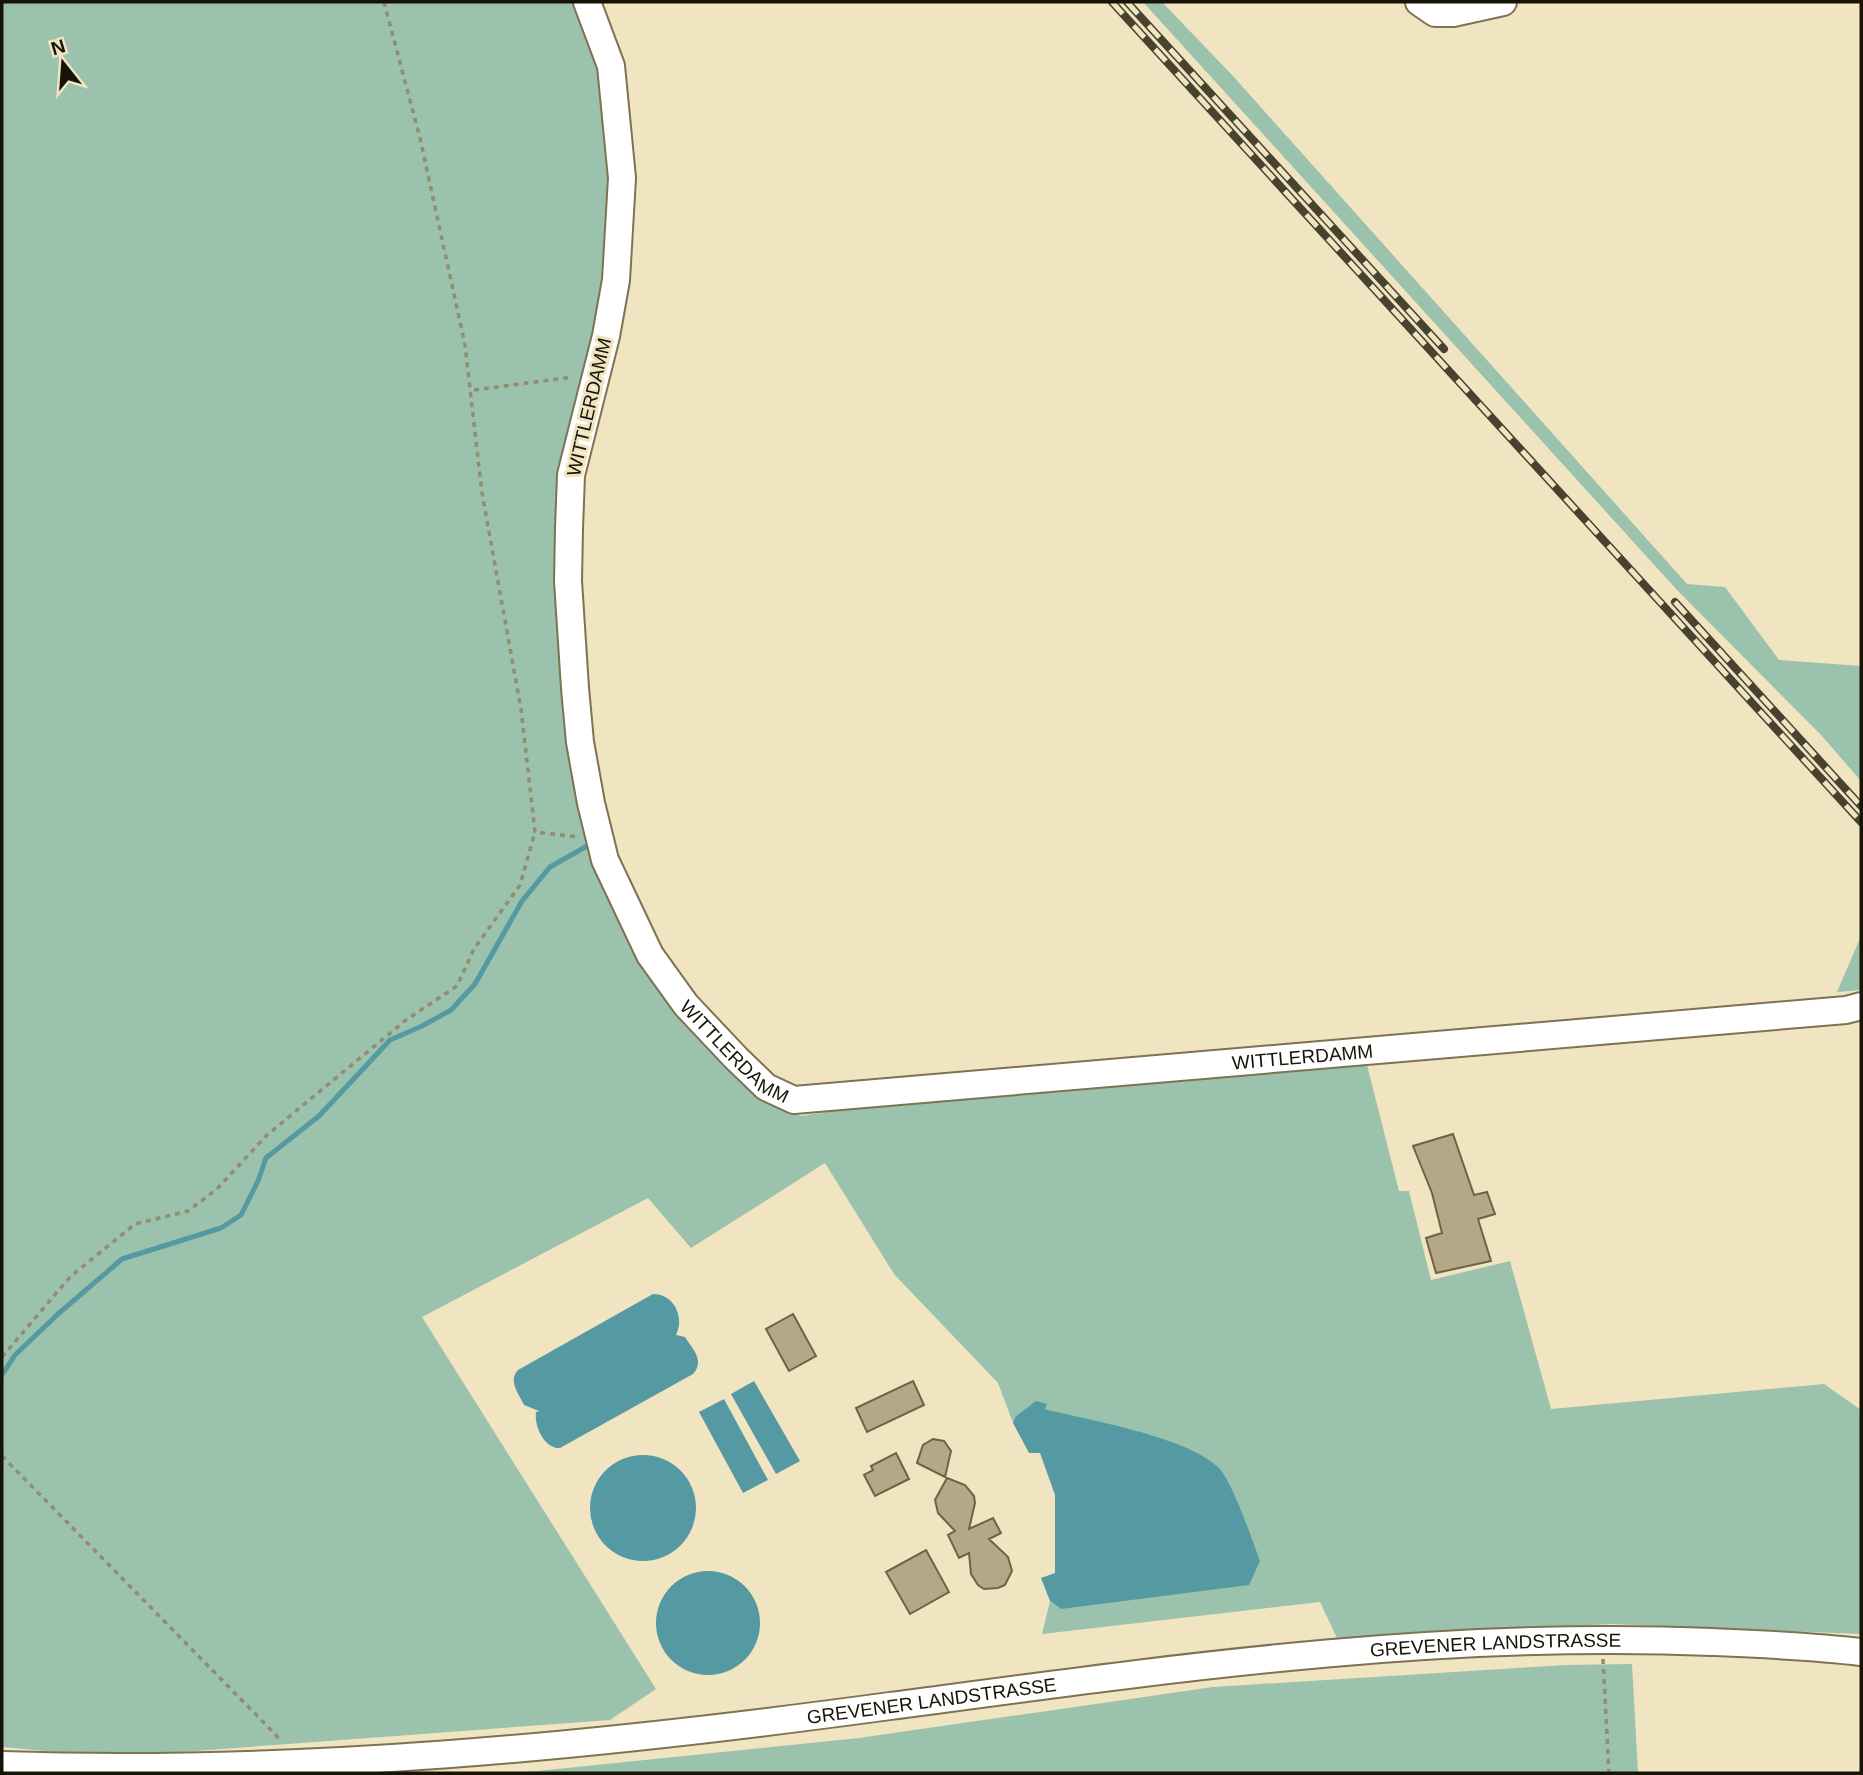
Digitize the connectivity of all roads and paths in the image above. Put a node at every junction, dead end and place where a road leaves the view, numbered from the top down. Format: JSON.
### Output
{"nodes":[{"id":1,"x":384,"y":2,"type":"edge"},
{"id":2,"x":587,"y":2,"type":"edge"},
{"id":3,"x":1419,"y":2,"type":"edge"},
{"id":4,"x":1503,"y":2,"type":"edge"},
{"id":5,"x":595,"y":374,"type":"junction"},
{"id":6,"x":474,"y":390,"type":"dead end"},
{"id":7,"x":534,"y":832,"type":"junction"},
{"id":8,"x":600,"y":839,"type":"junction"},
{"id":9,"x":1861,"y":1006,"type":"edge"},
{"id":10,"x":2,"y":1357,"type":"edge"},
{"id":11,"x":2,"y":1456,"type":"edge"},
{"id":12,"x":1861,"y":1652,"type":"edge"},
{"id":13,"x":1603,"y":1656,"type":"dead end"},
{"id":14,"x":2,"y":1765,"type":"edge"},
{"id":15,"x":284,"y":1766,"type":"junction"},
{"id":16,"x":1609,"y":1773,"type":"edge"}],
"edges":[{"from":1,"to":7,"type":"path"},
{"from":2,"to":5,"type":"street","name":"WITTLERDAMM"},
{"from":3,"to":4,"type":"street"},
{"from":5,"to":6,"type":"path"},
{"from":5,"to":8,"type":"street","name":"WITTLERDAMM"},
{"from":7,"to":8,"type":"path"},
{"from":7,"to":10,"type":"path"},
{"from":8,"to":9,"type":"street","name":"WITTLERDAMM"},
{"from":11,"to":15,"type":"path"},
{"from":12,"to":15,"type":"street","name":"GREVENER LANDSTRASSE"},
{"from":13,"to":16,"type":"path"},
{"from":14,"to":15,"type":"street","name":"GREVENER LANDSTRASSE"}]}
